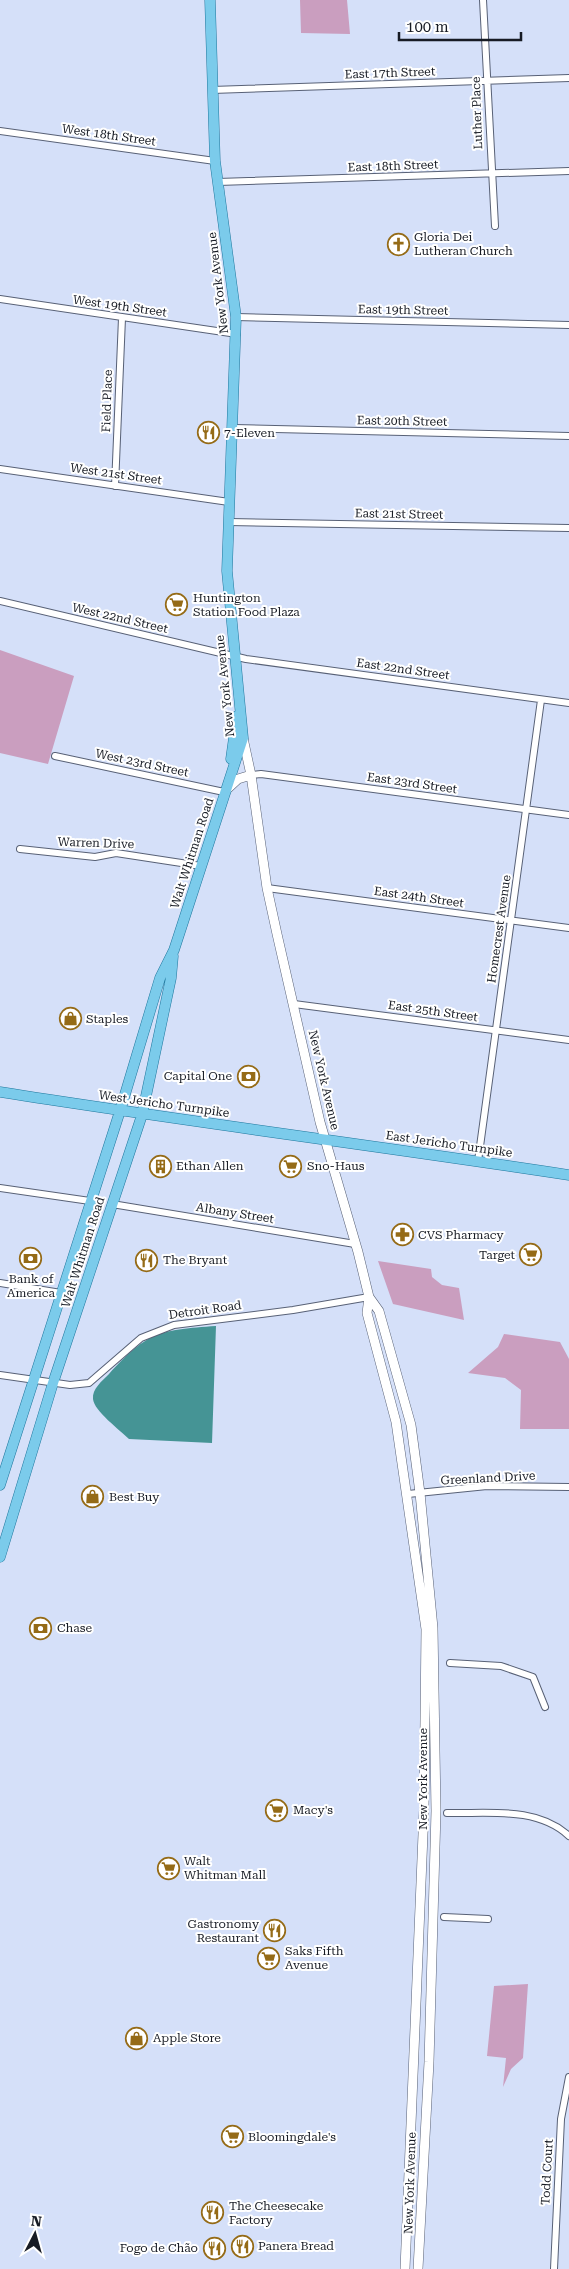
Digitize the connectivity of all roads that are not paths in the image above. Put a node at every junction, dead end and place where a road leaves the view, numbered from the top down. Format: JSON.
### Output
{"nodes":[{"id":1,"x":210,"y":0,"type":"edge"},
{"id":2,"x":483,"y":0,"type":"edge"},
{"id":3,"x":569,"y":78,"type":"edge"},
{"id":4,"x":487,"y":81,"type":"junction"},
{"id":5,"x":212,"y":90,"type":"junction"},
{"id":6,"x":0,"y":131,"type":"edge"},
{"id":7,"x":215,"y":161,"type":"junction"},
{"id":8,"x":569,"y":171,"type":"edge"},
{"id":9,"x":491,"y":174,"type":"junction"},
{"id":10,"x":218,"y":182,"type":"junction"},
{"id":11,"x":495,"y":226,"type":"dead end"},
{"id":12,"x":0,"y":300,"type":"edge"},
{"id":13,"x":236,"y":317,"type":"junction"},
{"id":14,"x":122,"y":318,"type":"junction"},
{"id":15,"x":569,"y":324,"type":"edge"},
{"id":16,"x":237,"y":334,"type":"junction"},
{"id":17,"x":234,"y":428,"type":"junction"},
{"id":18,"x":569,"y":436,"type":"edge"},
{"id":19,"x":0,"y":469,"type":"edge"},
{"id":20,"x":116,"y":486,"type":"junction"},
{"id":21,"x":229,"y":502,"type":"junction"},
{"id":22,"x":229,"y":522,"type":"junction"},
{"id":23,"x":569,"y":528,"type":"edge"},
{"id":24,"x":0,"y":601,"type":"edge"},
{"id":25,"x":234,"y":656,"type":"junction"},
{"id":26,"x":236,"y":678,"type":"junction"},
{"id":27,"x":541,"y":700,"type":"junction"},
{"id":28,"x":569,"y":703,"type":"edge"},
{"id":29,"x":243,"y":738,"type":"junction"},
{"id":30,"x":55,"y":756,"type":"dead end"},
{"id":31,"x":251,"y":775,"type":"junction"},
{"id":32,"x":224,"y":792,"type":"junction"},
{"id":33,"x":526,"y":810,"type":"junction"},
{"id":34,"x":569,"y":815,"type":"edge"},
{"id":35,"x":20,"y":849,"type":"dead end"},
{"id":36,"x":201,"y":866,"type":"junction"},
{"id":37,"x":267,"y":888,"type":"junction"},
{"id":38,"x":512,"y":920,"type":"junction"},
{"id":39,"x":569,"y":928,"type":"edge"},
{"id":40,"x":174,"y":950,"type":"junction"},
{"id":41,"x":294,"y":1004,"type":"junction"},
{"id":42,"x":496,"y":1031,"type":"junction"},
{"id":43,"x":569,"y":1040,"type":"edge"},
{"id":44,"x":0,"y":1092,"type":"edge"},
{"id":45,"x":120,"y":1111,"type":"junction"},
{"id":46,"x":142,"y":1114,"type":"junction"},
{"id":47,"x":325,"y":1139,"type":"junction"},
{"id":48,"x":478,"y":1161,"type":"junction"},
{"id":49,"x":569,"y":1174,"type":"edge"},
{"id":50,"x":0,"y":1188,"type":"edge"},
{"id":51,"x":90,"y":1202,"type":"junction"},
{"id":52,"x":112,"y":1204,"type":"junction"},
{"id":53,"x":355,"y":1244,"type":"junction"},
{"id":54,"x":0,"y":1283,"type":"edge"},
{"id":55,"x":61,"y":1293,"type":"junction"},
{"id":56,"x":369,"y":1297,"type":"junction"},
{"id":57,"x":0,"y":1376,"type":"edge"},
{"id":58,"x":33,"y":1380,"type":"junction"},
{"id":59,"x":53,"y":1383,"type":"junction"},
{"id":60,"x":2,"y":1468,"type":"edge"},
{"id":61,"x":0,"y":1485,"type":"edge"},
{"id":62,"x":569,"y":1487,"type":"edge"},
{"id":63,"x":420,"y":1493,"type":"junction"},
{"id":64,"x":408,"y":1494,"type":"junction"},
{"id":65,"x":0,"y":1557,"type":"edge"},
{"id":66,"x":450,"y":1663,"type":"dead end"},
{"id":67,"x":545,"y":1707,"type":"dead end"},
{"id":68,"x":448,"y":1813,"type":"dead end"},
{"id":69,"x":569,"y":1836,"type":"edge"},
{"id":70,"x":444,"y":1917,"type":"dead end"},
{"id":71,"x":488,"y":1919,"type":"dead end"},
{"id":72,"x":569,"y":2077,"type":"edge"},
{"id":73,"x":405,"y":2269,"type":"edge"},
{"id":74,"x":418,"y":2269,"type":"edge"},
{"id":75,"x":554,"y":2269,"type":"edge"}],
"edges":[{"from":1,"to":5,"type":"main road","name":"New York Avenue"},
{"from":2,"to":4,"type":"street","name":"Luther Place"},
{"from":3,"to":4,"type":"street","name":"East 17th Street"},
{"from":4,"to":5,"type":"street","name":"East 17th Street"},
{"from":4,"to":9,"type":"street","name":"Luther Place"},
{"from":5,"to":7,"type":"main road","name":"New York Avenue"},
{"from":6,"to":7,"type":"street","name":"West 18th Street"},
{"from":7,"to":10,"type":"main road","name":"New York Avenue"},
{"from":8,"to":9,"type":"street","name":"East 18th Street"},
{"from":9,"to":10,"type":"street","name":"East 18th Street"},
{"from":9,"to":11,"type":"street","name":"Luther Place"},
{"from":10,"to":13,"type":"main road","name":"New York Avenue"},
{"from":12,"to":14,"type":"street","name":"West 19th Street"},
{"from":13,"to":15,"type":"street","name":"East 19th Street"},
{"from":13,"to":16,"type":"main road","name":"New York Avenue"},
{"from":14,"to":16,"type":"street","name":"West 19th Street"},
{"from":14,"to":20,"type":"street","name":"Field Place"},
{"from":16,"to":17,"type":"main road","name":"New York Avenue"},
{"from":17,"to":18,"type":"street","name":"East 20th Street"},
{"from":17,"to":21,"type":"main road","name":"New York Avenue"},
{"from":19,"to":20,"type":"street","name":"West 21st Street"},
{"from":20,"to":21,"type":"street","name":"West 21st Street"},
{"from":21,"to":22,"type":"main road","name":"New York Avenue"},
{"from":22,"to":23,"type":"street","name":"East 21st Street"},
{"from":22,"to":25,"type":"main road","name":"New York Avenue"},
{"from":24,"to":25,"type":"street","name":"West 22nd Street"},
{"from":25,"to":26,"type":"main road","name":"New York Avenue"},
{"from":25,"to":27,"type":"street","name":"East 22nd Street"},
{"from":26,"to":29,"type":"main road","name":"New York Avenue"},
{"from":26,"to":32,"type":"main road","name":"Walt Whitman Road"},
{"from":27,"to":28,"type":"street","name":"East 22nd Street"},
{"from":27,"to":33,"type":"street","name":"Homecrest Avenue"},
{"from":29,"to":31,"type":"street","name":"New York Avenue"},
{"from":29,"to":32,"type":"main road","name":"Walt Whitman Road"},
{"from":30,"to":32,"type":"street","name":"West 23rd Street"},
{"from":31,"to":32,"type":"street"},
{"from":31,"to":33,"type":"street","name":"East 23rd Street"},
{"from":31,"to":37,"type":"street","name":"New York Avenue"},
{"from":32,"to":36,"type":"main road","name":"Walt Whitman Road"},
{"from":33,"to":34,"type":"street","name":"East 23rd Street"},
{"from":33,"to":38,"type":"street","name":"Homecrest Avenue"},
{"from":35,"to":36,"type":"street","name":"Warren Drive"},
{"from":36,"to":40,"type":"main road","name":"Walt Whitman Road"},
{"from":37,"to":38,"type":"street","name":"East 24th Street"},
{"from":37,"to":41,"type":"street","name":"New York Avenue"},
{"from":38,"to":39,"type":"street","name":"East 24th Street"},
{"from":38,"to":42,"type":"street","name":"Homecrest Avenue"},
{"from":40,"to":45,"type":"main road","name":"Walt Whitman Road"},
{"from":40,"to":46,"type":"main road","name":"Walt Whitman Road"},
{"from":41,"to":42,"type":"street","name":"East 25th Street"},
{"from":41,"to":47,"type":"street","name":"New York Avenue"},
{"from":42,"to":43,"type":"street","name":"East 25th Street"},
{"from":42,"to":48,"type":"street","name":"Homecrest Avenue"},
{"from":44,"to":45,"type":"main road","name":"West Jericho Turnpike"},
{"from":45,"to":46,"type":"main road","name":"West Jericho Turnpike"},
{"from":45,"to":51,"type":"main road","name":"Walt Whitman Road"},
{"from":46,"to":47,"type":"main road","name":"West Jericho Turnpike"},
{"from":46,"to":52,"type":"main road","name":"Walt Whitman Road"},
{"from":47,"to":48,"type":"main road","name":"East Jericho Turnpike"},
{"from":47,"to":53,"type":"street","name":"New York Avenue"},
{"from":48,"to":49,"type":"main road","name":"East Jericho Turnpike"},
{"from":50,"to":51,"type":"street"},
{"from":51,"to":55,"type":"main road","name":"Walt Whitman Road"},
{"from":52,"to":53,"type":"street","name":"Albany Street"},
{"from":52,"to":59,"type":"main road","name":"Walt Whitman Road"},
{"from":53,"to":56,"type":"street","name":"New York Avenue"},
{"from":54,"to":55,"type":"street"},
{"from":55,"to":58,"type":"main road","name":"Walt Whitman Road"},
{"from":56,"to":59,"type":"street","name":"Detroit Road"},
{"from":56,"to":63,"type":"street","name":"New York Avenue"},
{"from":56,"to":64,"type":"street","name":"New York Avenue"},
{"from":57,"to":58,"type":"street","name":"Detroit Road"},
{"from":58,"to":59,"type":"street","name":"Detroit Road"},
{"from":58,"to":60,"type":"main road","name":"Walt Whitman Road"},
{"from":59,"to":65,"type":"main road","name":"Walt Whitman Road"},
{"from":60,"to":61,"type":"main road","name":"Walt Whitman Road"},
{"from":62,"to":63,"type":"street","name":"Greenland Drive"},
{"from":63,"to":64,"type":"street","name":"Greenland Drive"},
{"from":63,"to":74,"type":"street","name":"New York Avenue"},
{"from":64,"to":73,"type":"street","name":"New York Avenue"},
{"from":66,"to":67,"type":"street"},
{"from":68,"to":69,"type":"street"},
{"from":70,"to":71,"type":"street"},
{"from":72,"to":75,"type":"street","name":"Todd Court"}]}
